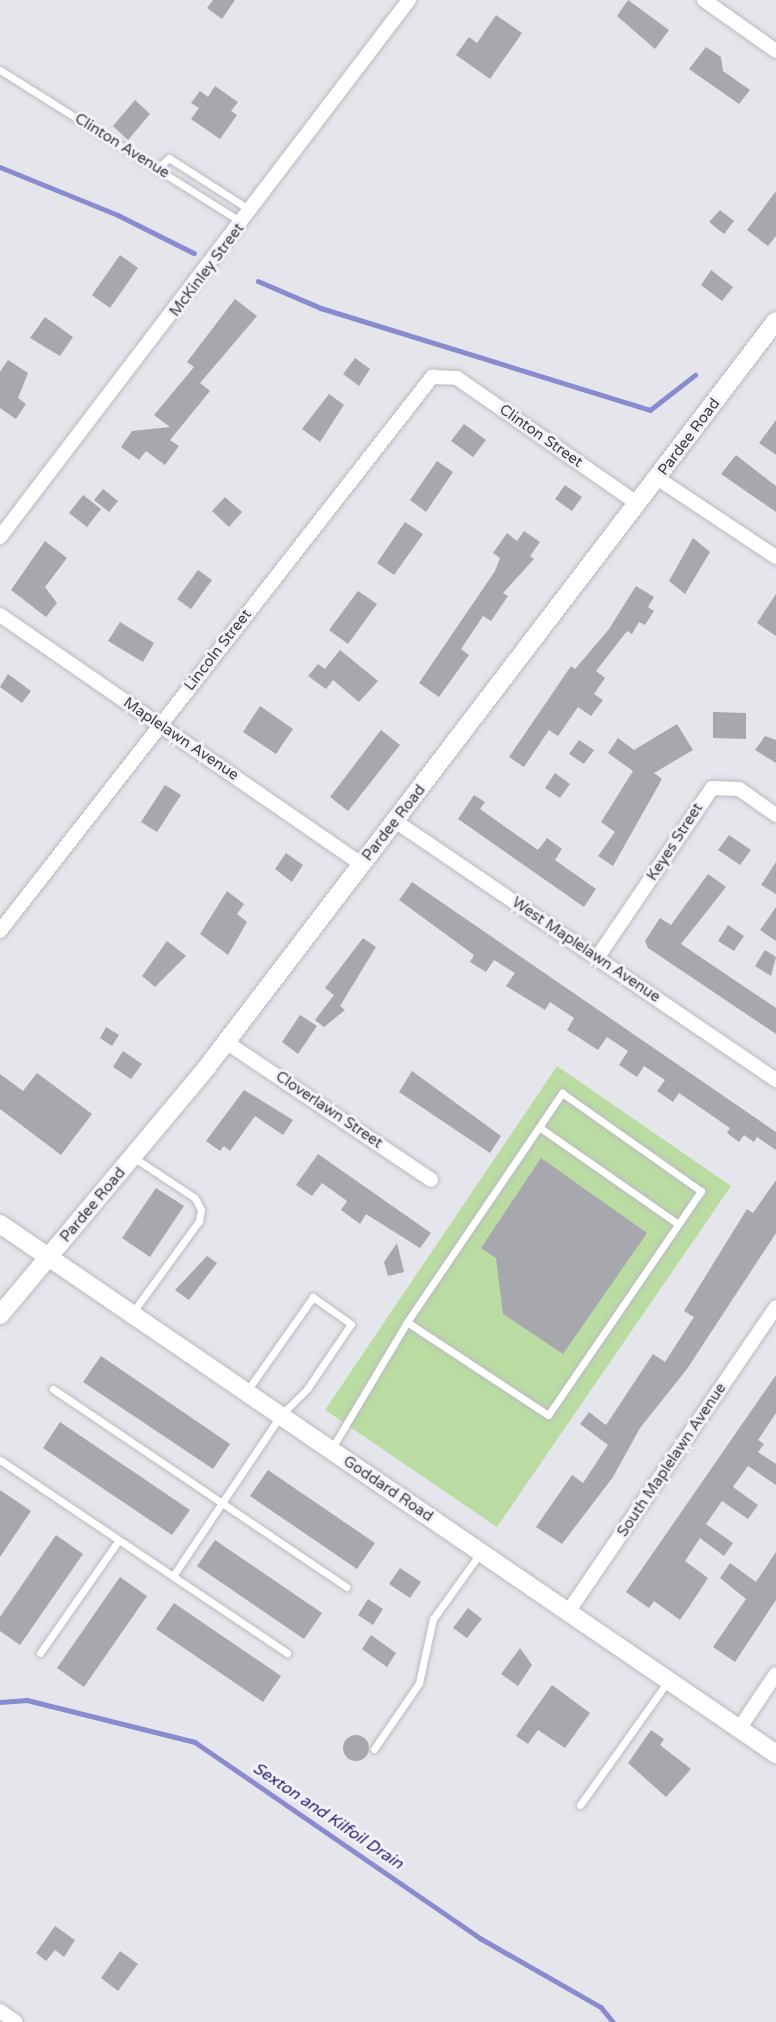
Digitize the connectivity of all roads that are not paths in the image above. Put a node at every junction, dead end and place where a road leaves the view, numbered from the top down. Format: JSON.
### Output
{"nodes":[{"id":1,"x":409,"y":0,"type":"edge"},
{"id":2,"x":704,"y":0,"type":"edge"},
{"id":3,"x":776,"y":51,"type":"edge"},
{"id":4,"x":0,"y":70,"type":"edge"},
{"id":5,"x":158,"y":168,"type":"junction"},
{"id":6,"x":252,"y":212,"type":"junction"},
{"id":7,"x":243,"y":223,"type":"junction"},
{"id":8,"x":776,"y":321,"type":"edge"},
{"id":9,"x":441,"y":375,"type":"joint"},
{"id":10,"x":657,"y":478,"type":"junction"},
{"id":11,"x":638,"y":504,"type":"junction"},
{"id":12,"x":0,"y":537,"type":"edge"},
{"id":13,"x":776,"y":558,"type":"edge"},
{"id":14,"x":0,"y":615,"type":"edge"},
{"id":15,"x":160,"y":724,"type":"junction"},
{"id":16,"x":776,"y":815,"type":"edge"},
{"id":17,"x":395,"y":821,"type":"junction"},
{"id":18,"x":362,"y":865,"type":"junction"},
{"id":19,"x":0,"y":931,"type":"edge"},
{"id":20,"x":597,"y":958,"type":"junction"},
{"id":21,"x":226,"y":1042,"type":"junction"},
{"id":22,"x":776,"y":1080,"type":"edge"},
{"id":23,"x":539,"y":1127,"type":"junction"},
{"id":24,"x":133,"y":1157,"type":"junction"},
{"id":25,"x":430,"y":1180,"type":"dead end"},
{"id":26,"x":0,"y":1224,"type":"edge"},
{"id":27,"x":678,"y":1224,"type":"junction"},
{"id":28,"x":49,"y":1258,"type":"junction"},
{"id":29,"x":776,"y":1307,"type":"edge"},
{"id":30,"x":132,"y":1314,"type":"junction"},
{"id":31,"x":0,"y":1315,"type":"edge"},
{"id":32,"x":407,"y":1322,"type":"junction"},
{"id":33,"x":53,"y":1389,"type":"dead end"},
{"id":34,"x":246,"y":1392,"type":"junction"},
{"id":35,"x":280,"y":1416,"type":"junction"},
{"id":36,"x":330,"y":1450,"type":"junction"},
{"id":37,"x":0,"y":1460,"type":"edge"},
{"id":38,"x":220,"y":1502,"type":"junction"},
{"id":39,"x":118,"y":1541,"type":"junction"},
{"id":40,"x":481,"y":1552,"type":"junction"},
{"id":41,"x":172,"y":1575,"type":"junction"},
{"id":42,"x":346,"y":1587,"type":"dead end"},
{"id":43,"x":568,"y":1612,"type":"junction"},
{"id":44,"x":40,"y":1653,"type":"dead end"},
{"id":45,"x":287,"y":1653,"type":"dead end"},
{"id":46,"x":776,"y":1674,"type":"edge"},
{"id":47,"x":668,"y":1681,"type":"junction"},
{"id":48,"x":739,"y":1729,"type":"junction"},
{"id":49,"x":374,"y":1749,"type":"dead end"},
{"id":50,"x":776,"y":1754,"type":"edge"},
{"id":51,"x":580,"y":1805,"type":"dead end"},
{"id":52,"x":0,"y":2011,"type":"edge"},
{"id":53,"x":16,"y":2022,"type":"edge"}],
"edges":[{"from":1,"to":6,"type":"street","name":"McKinley Street"},
{"from":2,"to":3,"type":"street"},
{"from":4,"to":5,"type":"lane","name":"Clinton Avenue"},
{"from":5,"to":6,"type":"lane"},
{"from":5,"to":7,"type":"lane","name":"Clinton Avenue"},
{"from":6,"to":7,"type":"street","name":"McKinley Street"},
{"from":7,"to":12,"type":"street","name":"McKinley Street"},
{"from":8,"to":10,"type":"main road","name":"Pardee Road"},
{"from":9,"to":11,"type":"street","name":"Clinton Street"},
{"from":9,"to":15,"type":"street","name":"Lincoln Street"},
{"from":10,"to":11,"type":"main road","name":"Pardee Road"},
{"from":10,"to":13,"type":"street"},
{"from":11,"to":17,"type":"main road","name":"Pardee Road"},
{"from":14,"to":15,"type":"street","name":"Maplelawn Avenue"},
{"from":15,"to":18,"type":"street","name":"Maplelawn Avenue"},
{"from":15,"to":19,"type":"street","name":"Lincoln Street"},
{"from":16,"to":20,"type":"street","name":"Keyes Street"},
{"from":17,"to":18,"type":"main road","name":"Pardee Road"},
{"from":17,"to":20,"type":"street","name":"West Maplelawn Avenue"},
{"from":18,"to":21,"type":"main road","name":"Pardee Road"},
{"from":20,"to":22,"type":"street","name":"West Maplelawn Avenue"},
{"from":21,"to":24,"type":"main road","name":"Pardee Road"},
{"from":21,"to":25,"type":"street","name":"Cloverlawn Street"},
{"from":23,"to":27,"type":"lane"},
{"from":23,"to":27,"type":"lane"},
{"from":23,"to":32,"type":"lane"},
{"from":24,"to":28,"type":"main road","name":"Pardee Road"},
{"from":24,"to":30,"type":"lane"},
{"from":26,"to":28,"type":"main road","name":"Goddard Road"},
{"from":27,"to":32,"type":"lane"},
{"from":28,"to":30,"type":"main road","name":"Goddard Road"},
{"from":28,"to":31,"type":"main road","name":"Pardee Road"},
{"from":29,"to":43,"type":"street","name":"South Maplelawn Avenue"},
{"from":30,"to":34,"type":"main road","name":"Goddard Road"},
{"from":32,"to":36,"type":"lane"},
{"from":33,"to":38,"type":"lane"},
{"from":34,"to":35,"type":"main road","name":"Goddard Road"},
{"from":34,"to":35,"type":"lane"},
{"from":35,"to":36,"type":"main road","name":"Goddard Road"},
{"from":35,"to":38,"type":"lane"},
{"from":36,"to":40,"type":"main road","name":"Goddard Road"},
{"from":37,"to":39,"type":"lane"},
{"from":38,"to":41,"type":"lane"},
{"from":38,"to":42,"type":"lane"},
{"from":39,"to":41,"type":"lane"},
{"from":39,"to":44,"type":"lane"},
{"from":40,"to":43,"type":"main road","name":"Goddard Road"},
{"from":40,"to":49,"type":"lane"},
{"from":41,"to":45,"type":"lane"},
{"from":43,"to":47,"type":"main road","name":"Goddard Road"},
{"from":46,"to":48,"type":"street"},
{"from":47,"to":48,"type":"main road","name":"Goddard Road"},
{"from":47,"to":51,"type":"lane"},
{"from":48,"to":50,"type":"main road","name":"Goddard Road"},
{"from":52,"to":53,"type":"street"}]}
